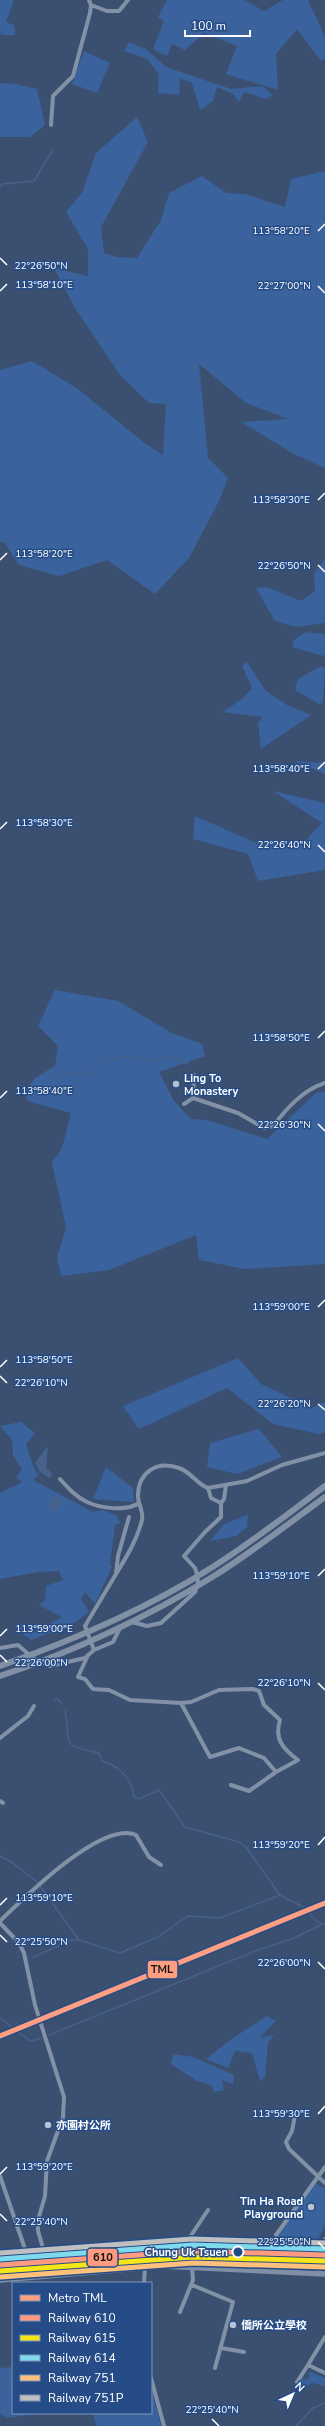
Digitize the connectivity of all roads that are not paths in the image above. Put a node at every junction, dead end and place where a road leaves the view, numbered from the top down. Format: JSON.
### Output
{"nodes":[{"id":1,"x":89,"y":0,"type":"edge"},
{"id":2,"x":128,"y":0,"type":"edge"},
{"id":3,"x":91,"y":5,"type":"junction"},
{"id":4,"x":51,"y":125,"type":"dead end"},
{"id":5,"x":194,"y":1075,"type":"dead end"},
{"id":6,"x":325,"y":1083,"type":"edge"},
{"id":7,"x":193,"y":1098,"type":"junction"},
{"id":8,"x":184,"y":1104,"type":"dead end"},
{"id":9,"x":325,"y":1453,"type":"edge"},
{"id":10,"x":60,"y":1479,"type":"dead end"},
{"id":11,"x":226,"y":1485,"type":"junction"},
{"id":12,"x":325,"y":1486,"type":"edge"},
{"id":13,"x":208,"y":1488,"type":"junction"},
{"id":14,"x":325,"y":1497,"type":"edge"},
{"id":15,"x":139,"y":1503,"type":"junction"},
{"id":16,"x":221,"y":1503,"type":"junction"},
{"id":17,"x":129,"y":1517,"type":"dead end"},
{"id":18,"x":116,"y":1574,"type":"junction"},
{"id":19,"x":0,"y":1648,"type":"edge"},
{"id":20,"x":94,"y":1650,"type":"junction"},
{"id":21,"x":88,"y":1655,"type":"junction"},
{"id":22,"x":0,"y":1666,"type":"edge"},
{"id":23,"x":0,"y":1676,"type":"edge"},
{"id":24,"x":181,"y":1703,"type":"junction"},
{"id":25,"x":34,"y":1706,"type":"dead end"},
{"id":26,"x":0,"y":1738,"type":"edge"},
{"id":27,"x":276,"y":1772,"type":"junction"},
{"id":28,"x":231,"y":1785,"type":"dead end"},
{"id":29,"x":161,"y":1865,"type":"dead end"},
{"id":30,"x":0,"y":1922,"type":"edge"},
{"id":31,"x":295,"y":2115,"type":"dead end"},
{"id":32,"x":325,"y":2167,"type":"edge"},
{"id":33,"x":0,"y":2176,"type":"edge"},
{"id":34,"x":319,"y":2176,"type":"junction"},
{"id":35,"x":325,"y":2183,"type":"edge"},
{"id":36,"x":208,"y":2210,"type":"dead end"},
{"id":37,"x":276,"y":2235,"type":"dead end"},
{"id":38,"x":325,"y":2240,"type":"edge"},
{"id":39,"x":161,"y":2242,"type":"junction"},
{"id":40,"x":83,"y":2247,"type":"dead end"},
{"id":41,"x":44,"y":2248,"type":"junction"},
{"id":42,"x":161,"y":2254,"type":"junction"},
{"id":43,"x":190,"y":2259,"type":"junction"},
{"id":44,"x":150,"y":2260,"type":"junction"},
{"id":45,"x":168,"y":2260,"type":"junction"},
{"id":46,"x":47,"y":2262,"type":"junction"},
{"id":47,"x":322,"y":2265,"type":"edge"},
{"id":48,"x":146,"y":2267,"type":"junction"},
{"id":49,"x":192,"y":2267,"type":"junction"},
{"id":50,"x":56,"y":2268,"type":"junction"},
{"id":51,"x":34,"y":2270,"type":"junction"},
{"id":52,"x":0,"y":2273,"type":"edge"},
{"id":53,"x":318,"y":2274,"type":"junction"},
{"id":54,"x":325,"y":2274,"type":"edge"},
{"id":55,"x":0,"y":2280,"type":"edge"},
{"id":56,"x":144,"y":2282,"type":"edge"},
{"id":57,"x":192,"y":2284,"type":"junction"},
{"id":58,"x":180,"y":2312,"type":"dead end"},
{"id":59,"x":325,"y":2337,"type":"edge"},
{"id":60,"x":221,"y":2348,"type":"junction"},
{"id":61,"x":244,"y":2352,"type":"dead end"},
{"id":62,"x":308,"y":2365,"type":"junction"},
{"id":63,"x":215,"y":2368,"type":"dead end"},
{"id":64,"x":325,"y":2373,"type":"edge"},
{"id":65,"x":152,"y":2382,"type":"edge"},
{"id":66,"x":297,"y":2382,"type":"dead end"},
{"id":67,"x":164,"y":2426,"type":"edge"}],
"edges":[{"from":1,"to":3,"type":"street"},
{"from":2,"to":3,"type":"street"},
{"from":3,"to":4,"type":"street"},
{"from":5,"to":7,"type":"street"},
{"from":6,"to":7,"type":"street"},
{"from":7,"to":8,"type":"street"},
{"from":9,"to":11,"type":"street"},
{"from":10,"to":15,"type":"street"},
{"from":11,"to":13,"type":"street"},
{"from":11,"to":16,"type":"street"},
{"from":12,"to":22,"type":"highway","bridge":true},
{"from":13,"to":15,"type":"street"},
{"from":13,"to":16,"type":"street"},
{"from":14,"to":23,"type":"highway","bridge":true},
{"from":15,"to":18,"type":"street"},
{"from":16,"to":20,"type":"street"},
{"from":17,"to":18,"type":"street"},
{"from":18,"to":20,"type":"street"},
{"from":19,"to":21,"type":"street"},
{"from":20,"to":21,"type":"street"},
{"from":21,"to":24,"type":"street"},
{"from":24,"to":27,"type":"street"},
{"from":24,"to":27,"type":"street"},
{"from":25,"to":26,"type":"street"},
{"from":27,"to":28,"type":"street"},
{"from":29,"to":30,"type":"street"},
{"from":30,"to":41,"type":"street"},
{"from":31,"to":34,"type":"street"},
{"from":32,"to":34,"type":"street"},
{"from":33,"to":41,"type":"street"},
{"from":34,"to":35,"type":"street"},
{"from":34,"to":37,"type":"street"},
{"from":36,"to":39,"type":"street"},
{"from":38,"to":47,"type":"street"},
{"from":39,"to":40,"type":"street"},
{"from":39,"to":42,"type":"main road"},
{"from":41,"to":46,"type":"street"},
{"from":42,"to":44,"type":"main road"},
{"from":42,"to":45,"type":"main road"},
{"from":43,"to":45,"type":"main road"},
{"from":43,"to":47,"type":"main road"},
{"from":43,"to":49,"type":"main road"},
{"from":44,"to":45,"type":"main road"},
{"from":44,"to":50,"type":"main road"},
{"from":46,"to":50,"type":"street"},
{"from":46,"to":51,"type":"street"},
{"from":47,"to":53,"type":"street"},
{"from":48,"to":49,"type":"main road"},
{"from":48,"to":55,"type":"main road"},
{"from":48,"to":56,"type":"street"},
{"from":49,"to":53,"type":"main road"},
{"from":49,"to":57,"type":"street"},
{"from":50,"to":51,"type":"main road"},
{"from":51,"to":52,"type":"main road"},
{"from":53,"to":54,"type":"main road"},
{"from":57,"to":58,"type":"street"},
{"from":57,"to":60,"type":"street"},
{"from":59,"to":62,"type":"street"},
{"from":60,"to":61,"type":"street"},
{"from":60,"to":63,"type":"street"},
{"from":62,"to":64,"type":"street"},
{"from":62,"to":66,"type":"street"},
{"from":65,"to":67,"type":"street"}]}
